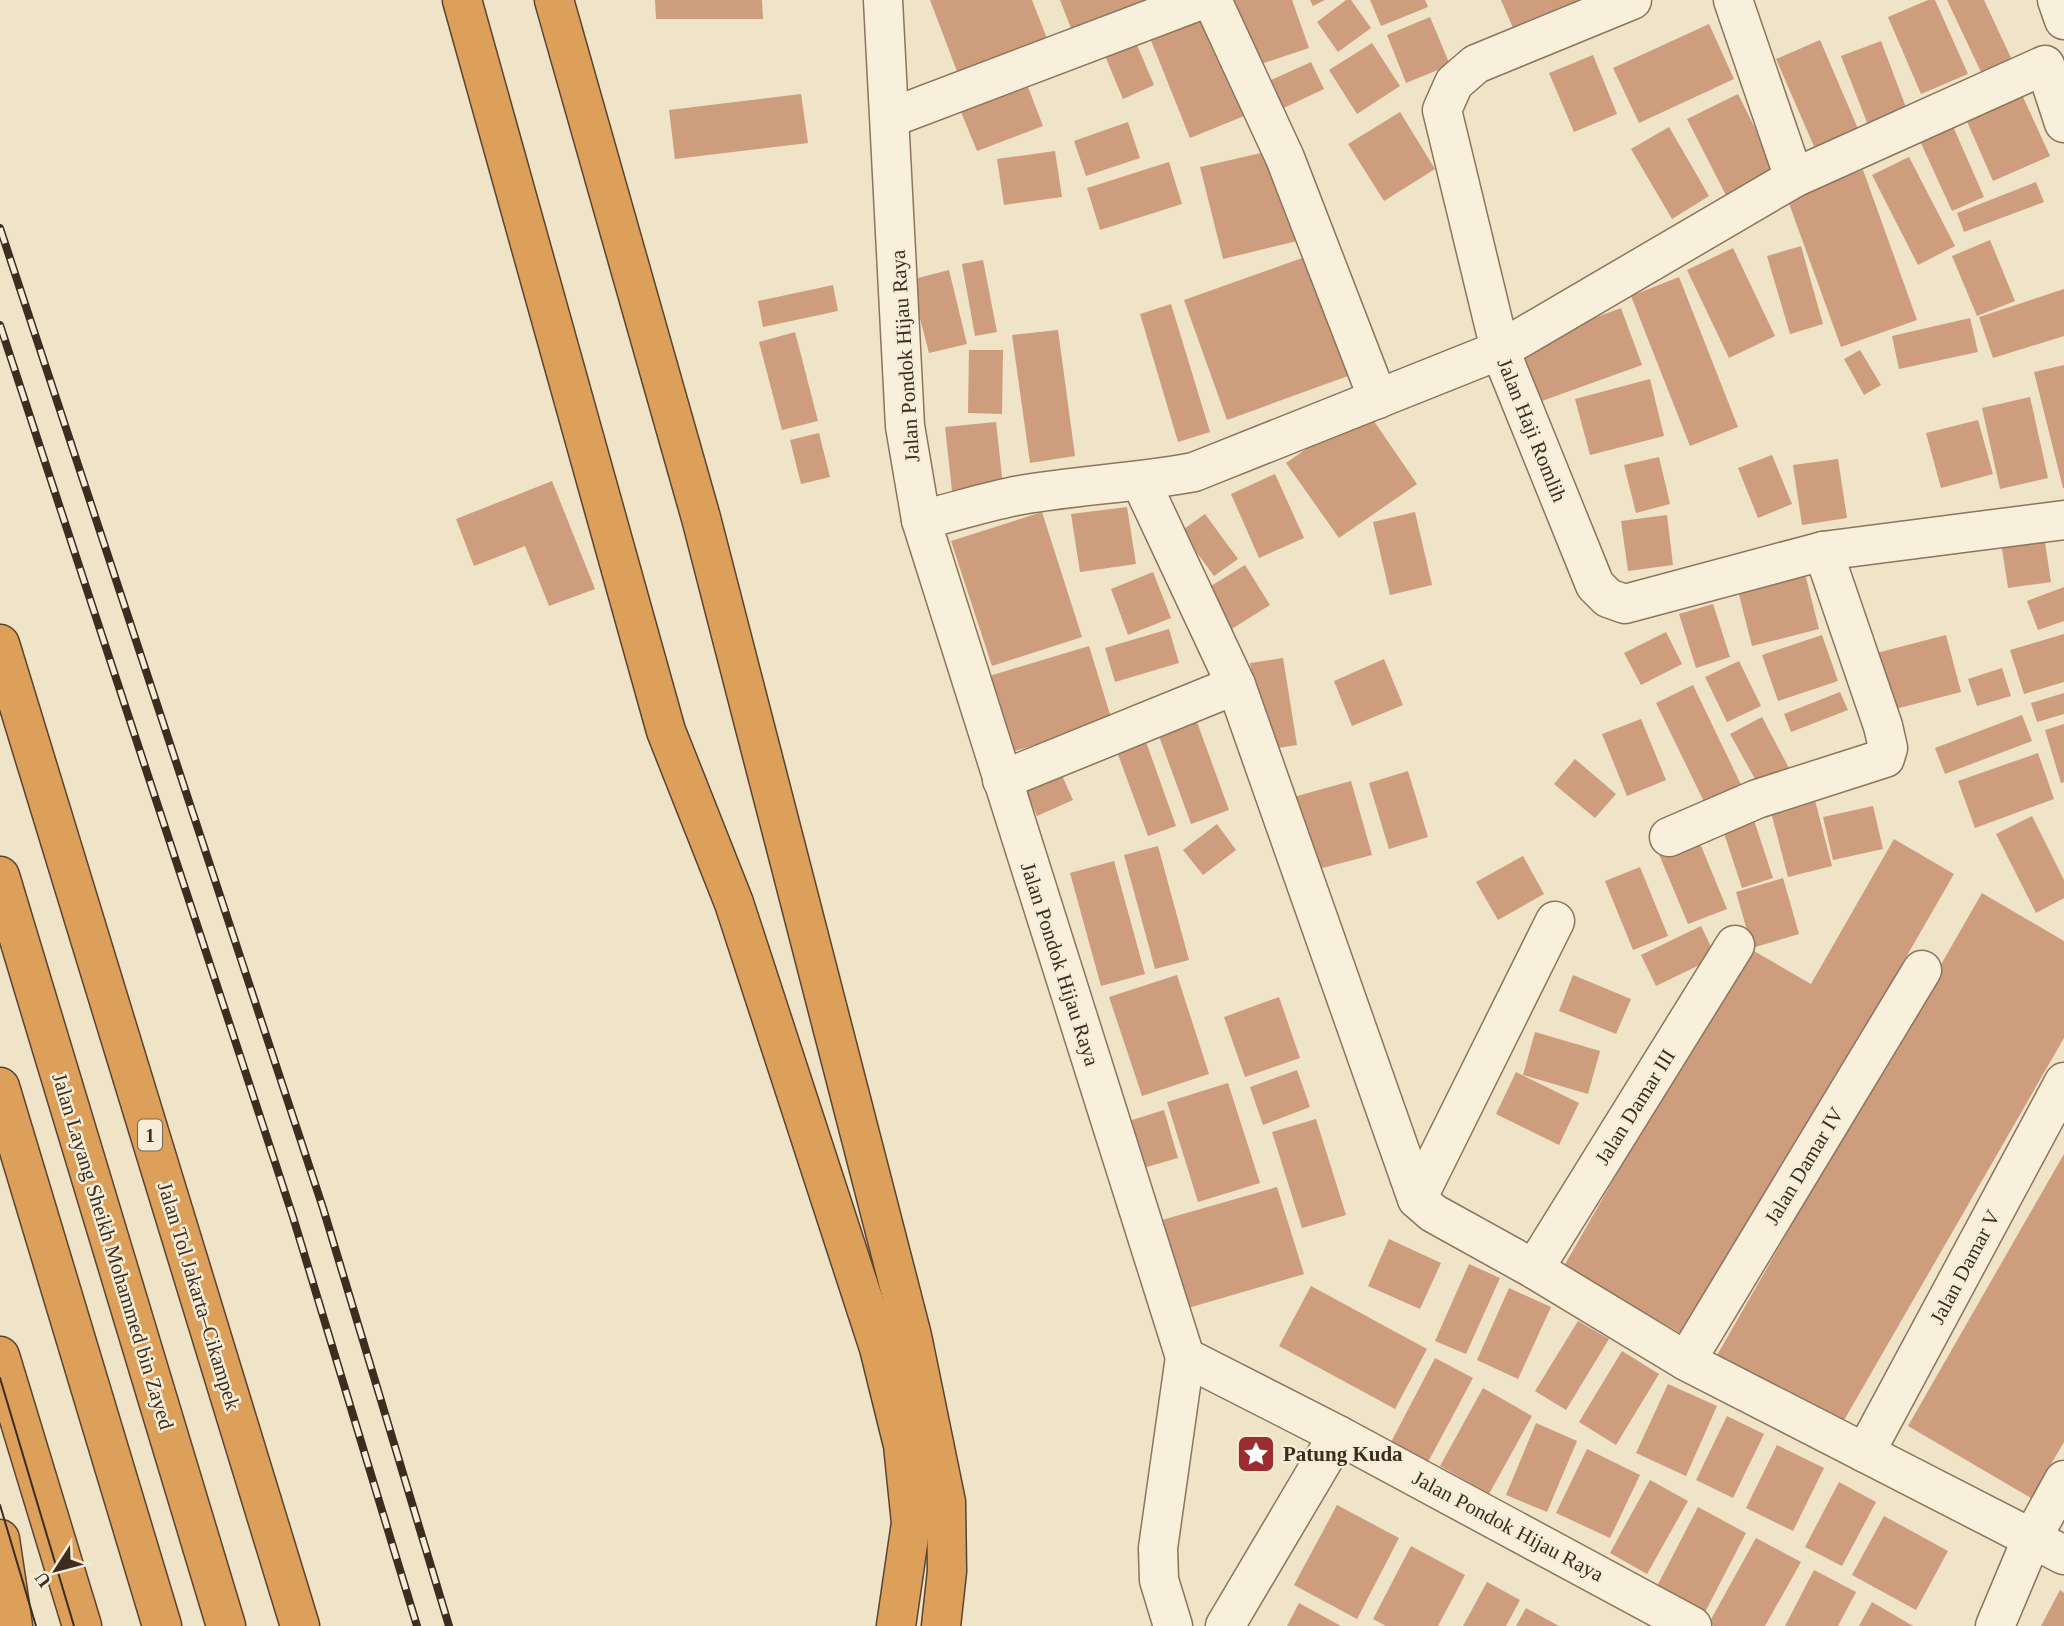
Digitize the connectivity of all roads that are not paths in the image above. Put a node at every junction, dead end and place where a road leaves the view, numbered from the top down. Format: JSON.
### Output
{"nodes":[{"id":1,"x":462,"y":0,"type":"edge"},
{"id":2,"x":554,"y":0,"type":"edge"},
{"id":3,"x":883,"y":0,"type":"edge"},
{"id":4,"x":1201,"y":0,"type":"edge"},
{"id":5,"x":1212,"y":0,"type":"edge"},
{"id":6,"x":1632,"y":0,"type":"edge"},
{"id":7,"x":1733,"y":0,"type":"edge"},
{"id":8,"x":2057,"y":0,"type":"edge"},
{"id":9,"x":2064,"y":20,"type":"edge"},
{"id":10,"x":890,"y":118,"type":"junction"},
{"id":11,"x":2064,"y":123,"type":"edge"},
{"id":12,"x":1794,"y":178,"type":"junction"},
{"id":13,"x":1500,"y":350,"type":"junction"},
{"id":14,"x":1378,"y":399,"type":"junction"},
{"id":15,"x":1141,"y":482,"type":"junction"},
{"id":16,"x":921,"y":520,"type":"junction"},
{"id":17,"x":2064,"y":520,"type":"edge"},
{"id":18,"x":1823,"y":551,"type":"junction"},
{"id":19,"x":0,"y":644,"type":"edge"},
{"id":20,"x":1236,"y":685,"type":"junction"},
{"id":21,"x":1002,"y":780,"type":"junction"},
{"id":22,"x":1669,"y":837,"type":"dead end"},
{"id":23,"x":0,"y":876,"type":"edge"},
{"id":24,"x":1555,"y":921,"type":"dead end"},
{"id":25,"x":1735,"y":945,"type":"dead end"},
{"id":26,"x":1922,"y":970,"type":"dead end"},
{"id":27,"x":2064,"y":1082,"type":"edge"},
{"id":28,"x":0,"y":1087,"type":"edge"},
{"id":29,"x":1417,"y":1199,"type":"junction"},
{"id":30,"x":1534,"y":1269,"type":"junction"},
{"id":31,"x":0,"y":1356,"type":"edge"},
{"id":32,"x":1185,"y":1357,"type":"junction"},
{"id":33,"x":1686,"y":1361,"type":"junction"},
{"id":34,"x":1338,"y":1434,"type":"junction"},
{"id":35,"x":1865,"y":1453,"type":"junction"},
{"id":36,"x":2064,"y":1480,"type":"edge"},
{"id":37,"x":0,"y":1539,"type":"edge"},
{"id":38,"x":2048,"y":1547,"type":"edge"},
{"id":39,"x":288,"y":1587,"type":"junction"},
{"id":40,"x":13,"y":1626,"type":"edge"},
{"id":41,"x":82,"y":1626,"type":"edge"},
{"id":42,"x":162,"y":1626,"type":"edge"},
{"id":43,"x":226,"y":1626,"type":"edge"},
{"id":44,"x":300,"y":1626,"type":"edge"},
{"id":45,"x":325,"y":1626,"type":"edge"},
{"id":46,"x":896,"y":1626,"type":"edge"},
{"id":47,"x":941,"y":1626,"type":"edge"},
{"id":48,"x":1173,"y":1626,"type":"edge"},
{"id":49,"x":1224,"y":1626,"type":"edge"},
{"id":50,"x":1692,"y":1626,"type":"edge"},
{"id":51,"x":1995,"y":1626,"type":"edge"}],
"edges":[{"from":1,"to":46,"type":"highway"},
{"from":2,"to":47,"type":"highway"},
{"from":3,"to":10,"type":"street","name":"Jalan Pondok Hijau Raya"},
{"from":4,"to":10,"type":"street"},
{"from":5,"to":14,"type":"street"},
{"from":6,"to":13,"type":"street"},
{"from":7,"to":12,"type":"street"},
{"from":8,"to":9,"type":"street"},
{"from":10,"to":16,"type":"street","name":"Jalan Pondok Hijau Raya"},
{"from":11,"to":12,"type":"street"},
{"from":12,"to":13,"type":"street"},
{"from":13,"to":14,"type":"street","name":"Jalan Haji Romlih"},
{"from":13,"to":18,"type":"street","name":"Jalan Haji Romlih"},
{"from":14,"to":15,"type":"street","name":"Jalan Haji Romlih"},
{"from":15,"to":16,"type":"street","name":"Jalan Haji Romlih"},
{"from":15,"to":20,"type":"street"},
{"from":16,"to":21,"type":"street","name":"Jalan Pondok Hijau Raya"},
{"from":17,"to":18,"type":"street","name":"Jalan Haji Romlih"},
{"from":18,"to":22,"type":"street"},
{"from":19,"to":39,"type":"highway","name":"Jalan Tol Jakarta–Cikampek","number":"1"},
{"from":20,"to":21,"type":"street"},
{"from":20,"to":29,"type":"street"},
{"from":21,"to":32,"type":"street","name":"Jalan Pondok Hijau Raya"},
{"from":23,"to":43,"type":"highway","name":"Jalan Layang Sheikh Mohammed bin Zayed"},
{"from":24,"to":29,"type":"street"},
{"from":25,"to":30,"type":"street","name":"Jalan Damar III"},
{"from":26,"to":33,"type":"street","name":"Jalan Damar IV"},
{"from":27,"to":35,"type":"street","name":"Jalan Damar V"},
{"from":28,"to":42,"type":"highway"},
{"from":29,"to":30,"type":"street"},
{"from":30,"to":33,"type":"street"},
{"from":31,"to":41,"type":"highway"},
{"from":32,"to":34,"type":"street","name":"Jalan Pondok Hijau Raya"},
{"from":32,"to":48,"type":"street"},
{"from":33,"to":35,"type":"street"},
{"from":34,"to":49,"type":"street"},
{"from":34,"to":50,"type":"street","name":"Jalan Pondok Hijau Raya"},
{"from":35,"to":38,"type":"street"},
{"from":36,"to":38,"type":"street"},
{"from":37,"to":40,"type":"highway"},
{"from":38,"to":51,"type":"street"},
{"from":39,"to":44,"type":"highway","name":"Jalan Tol Jakarta–Cikampek","number":"1"},
{"from":39,"to":45,"type":"highway"}]}
